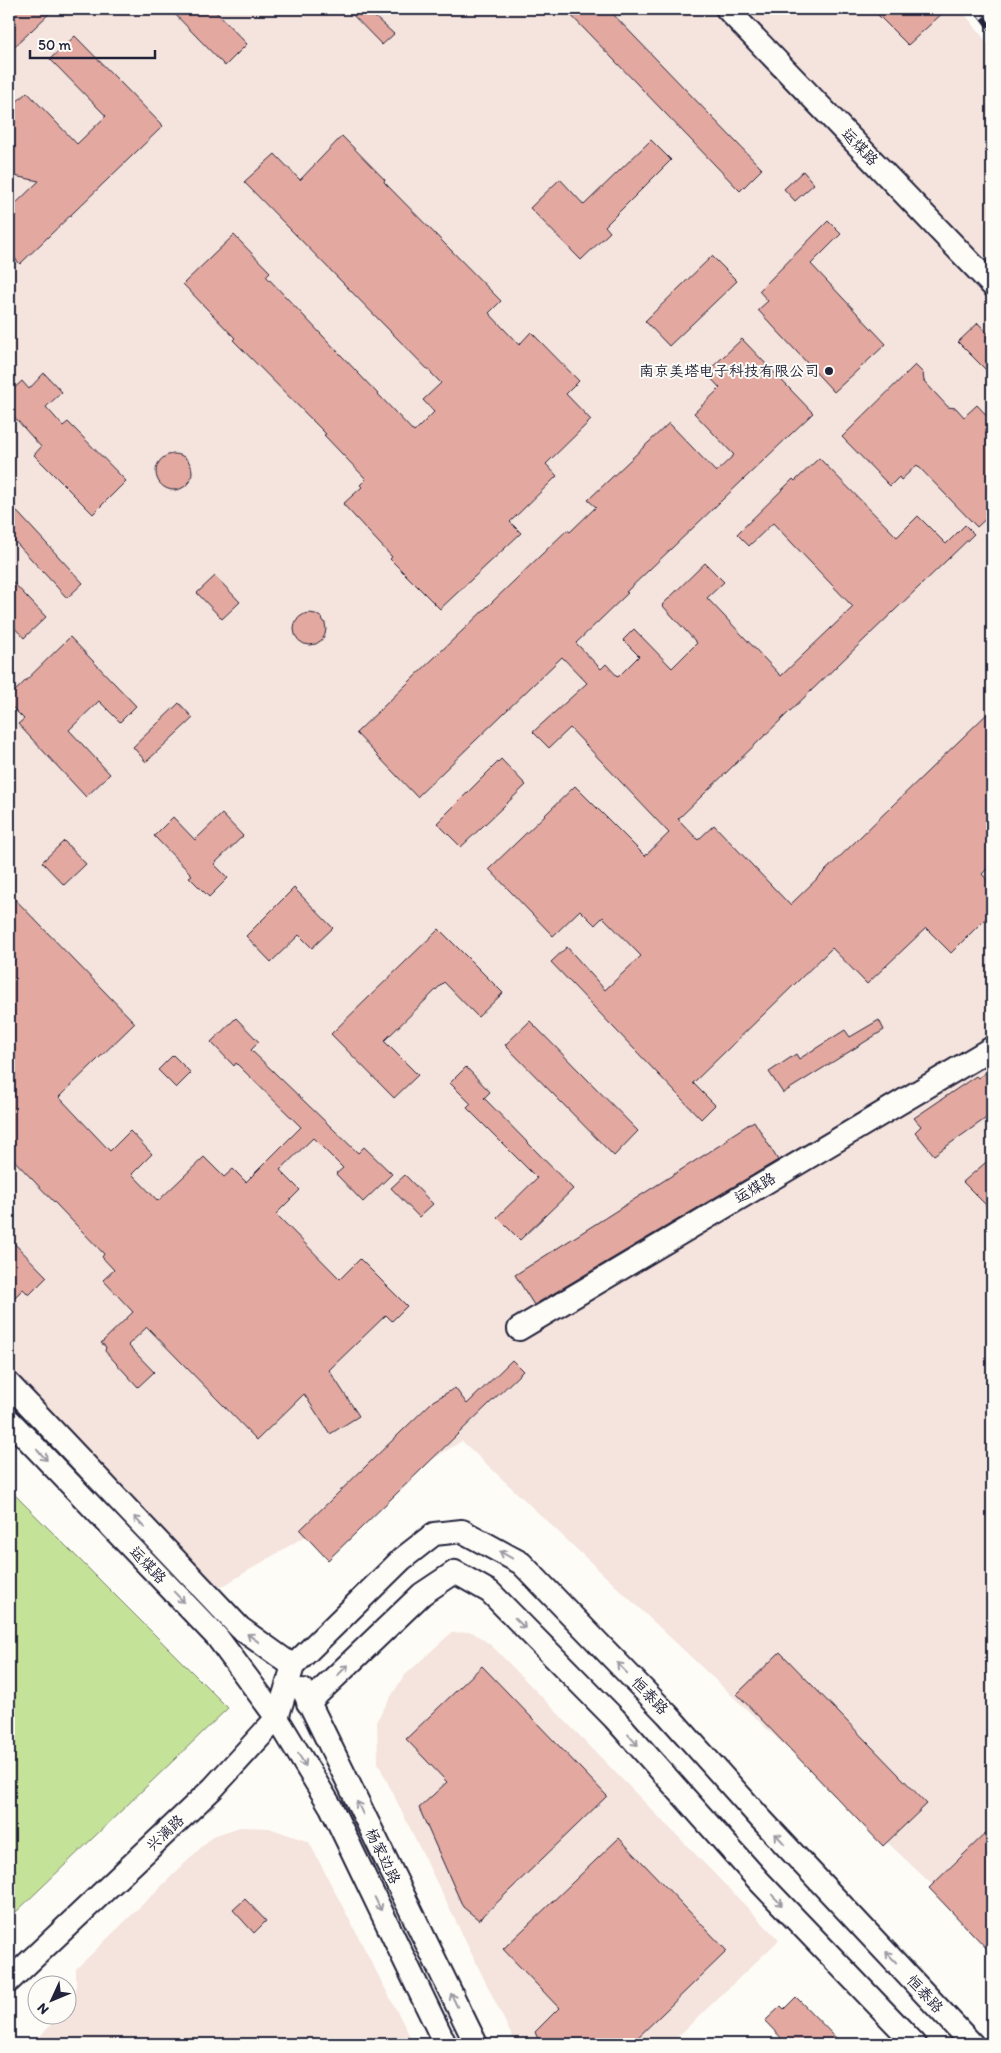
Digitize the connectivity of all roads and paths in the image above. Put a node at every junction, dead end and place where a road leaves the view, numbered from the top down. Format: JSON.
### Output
{"nodes":[{"id":1,"x":727,"y":9,"type":"edge"},
{"id":2,"x":992,"y":285,"type":"edge"},
{"id":3,"x":992,"y":1048,"type":"edge"},
{"id":4,"x":518,"y":1329,"type":"dead end"},
{"id":5,"x":9,"y":1384,"type":"edge"},
{"id":6,"x":9,"y":1420,"type":"edge"},
{"id":7,"x":293,"y":1666,"type":"junction"},
{"id":8,"x":308,"y":1704,"type":"junction"},
{"id":9,"x":278,"y":1718,"type":"junction"},
{"id":10,"x":9,"y":1981,"type":"edge"},
{"id":11,"x":446,"y":2044,"type":"edge"},
{"id":12,"x":476,"y":2044,"type":"edge"},
{"id":13,"x":915,"y":2044,"type":"edge"},
{"id":14,"x":972,"y":2044,"type":"edge"}],
"edges":[{"from":1,"to":2,"type":"street","name":"运煤路"},
{"from":3,"to":4,"type":"street","name":"运煤路"},
{"from":7,"to":5,"type":"street","name":"运煤路","one_way":true},
{"from":6,"to":9,"type":"street","name":"运煤路","one_way":true},
{"from":7,"to":8,"type":"street","name":"杨家边路"},
{"from":7,"to":9,"type":"street","name":"兴漓路"},
{"from":14,"to":7,"type":"street","name":"恒泰路","one_way":true},
{"from":12,"to":8,"type":"street","name":"杨家边路","one_way":true},
{"from":8,"to":13,"type":"street","one_way":true},
{"from":9,"to":10,"type":"street","name":"兴漓路"},
{"from":9,"to":11,"type":"street","name":"杨家边路","one_way":true}]}
